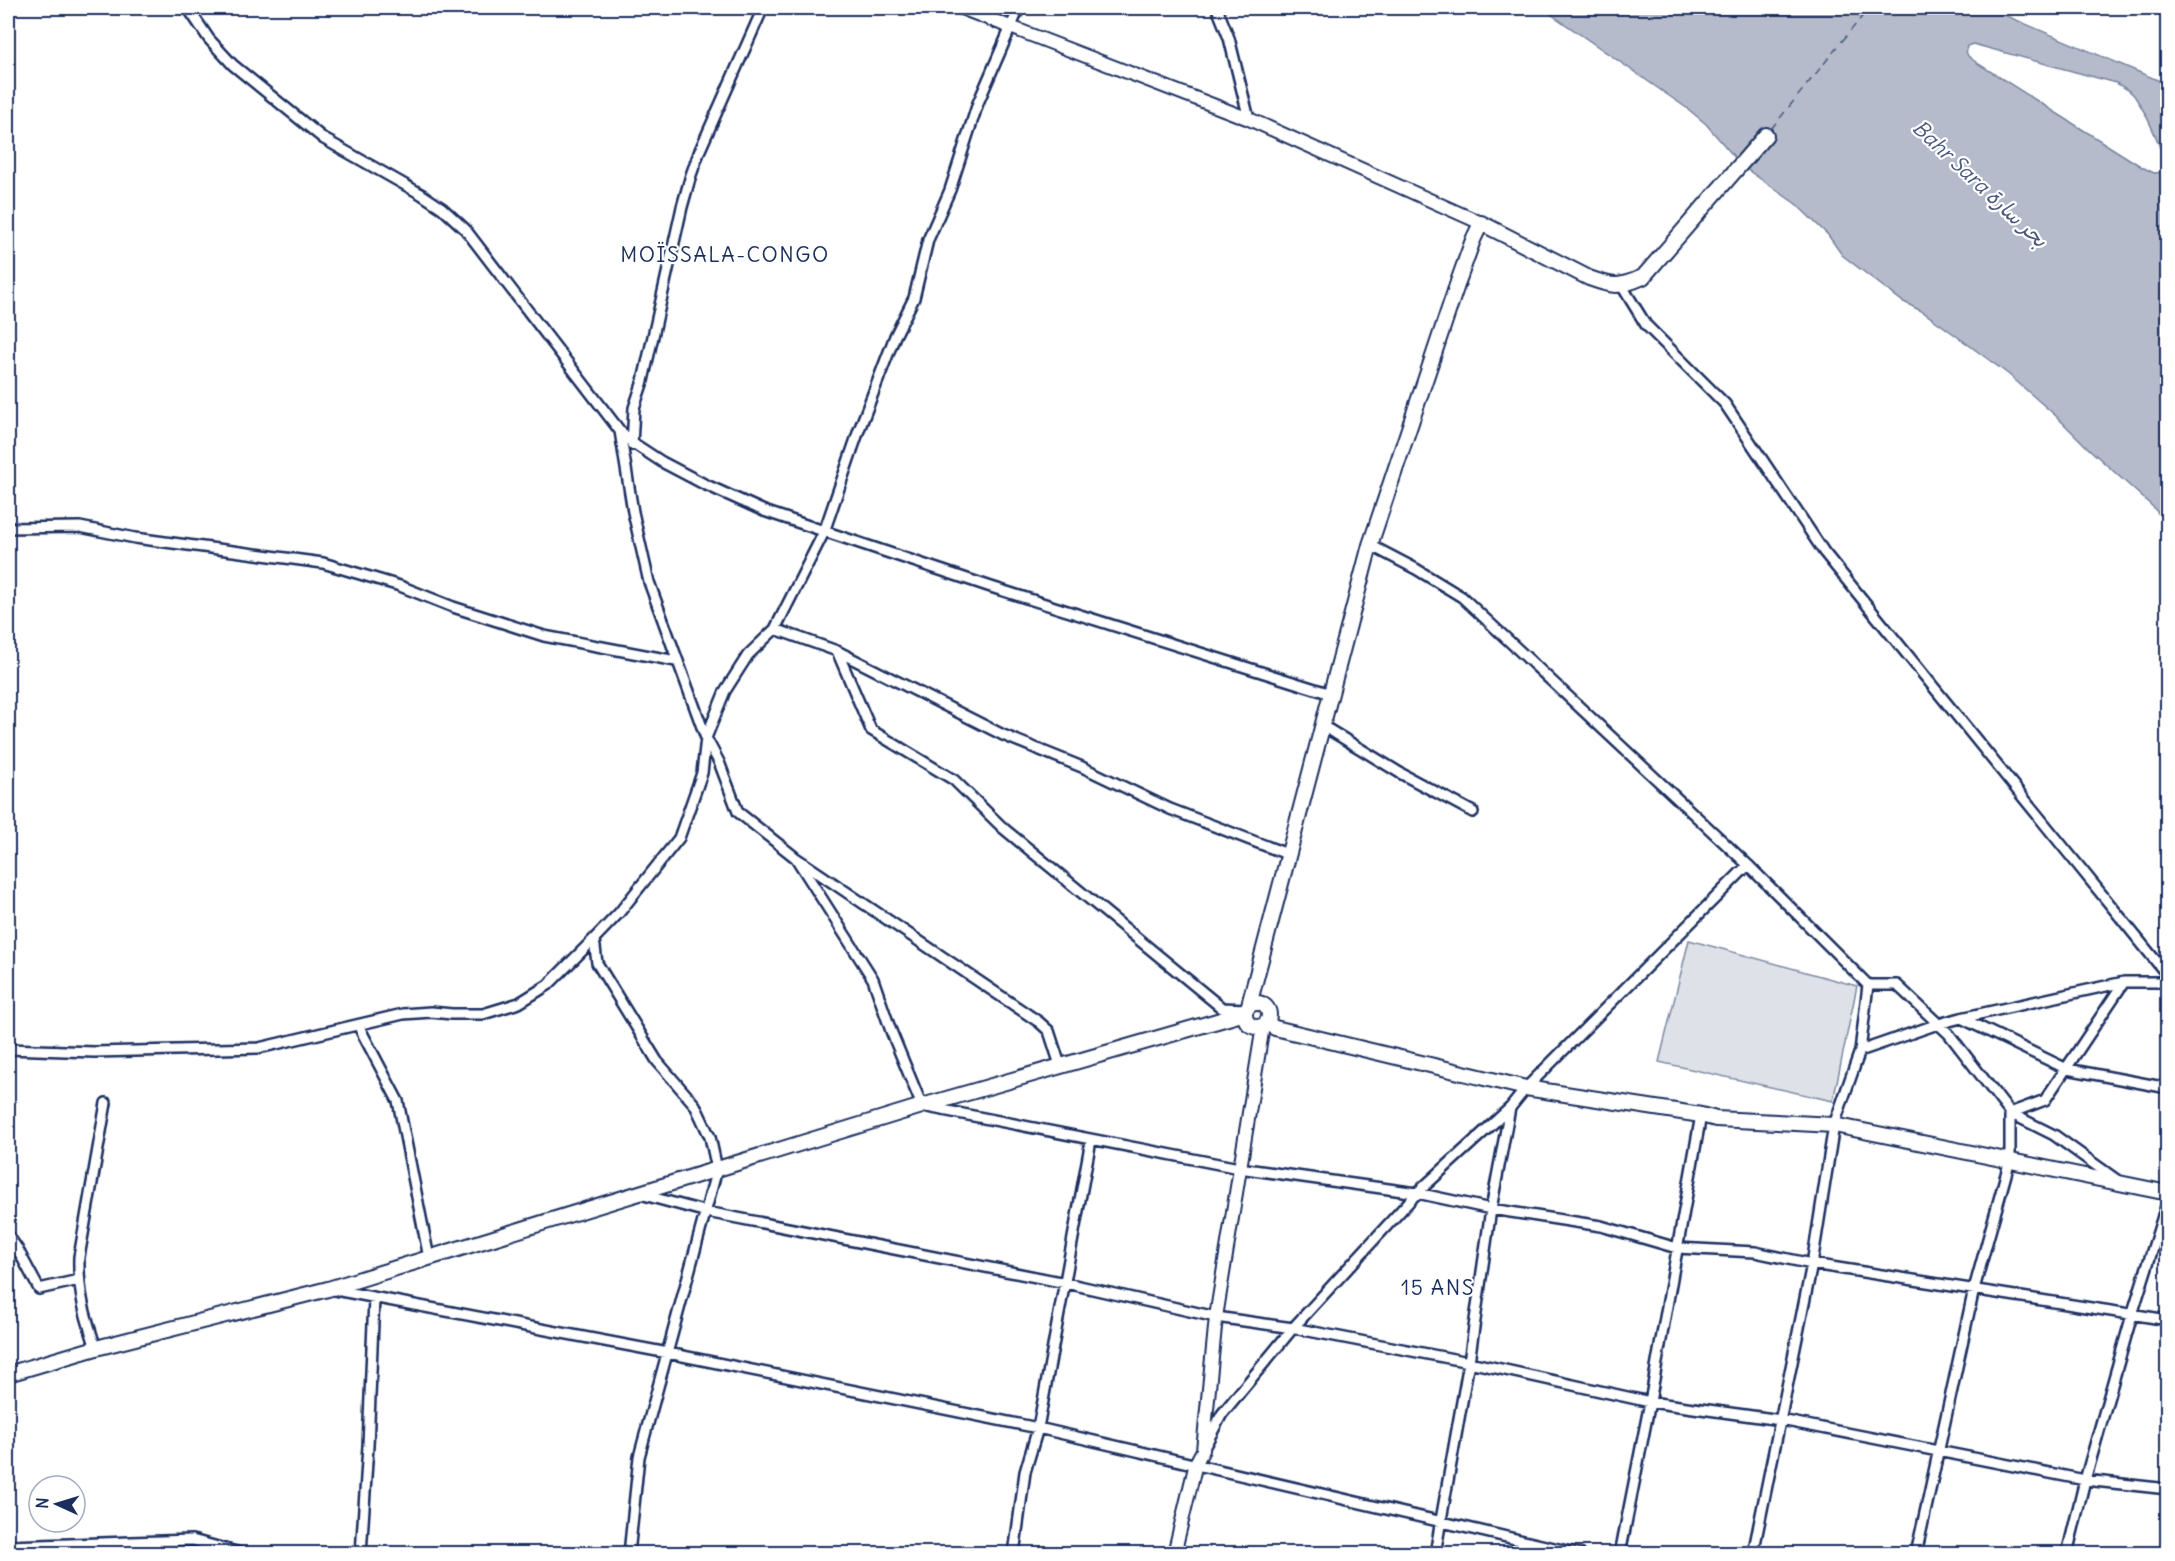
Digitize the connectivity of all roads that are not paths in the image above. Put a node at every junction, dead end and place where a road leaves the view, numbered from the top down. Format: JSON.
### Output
{"nodes":[{"id":1,"x":188,"y":8,"type":"edge"},
{"id":2,"x":763,"y":8,"type":"edge"},
{"id":3,"x":961,"y":8,"type":"edge"},
{"id":4,"x":1019,"y":8,"type":"edge"},
{"id":5,"x":1217,"y":8,"type":"edge"},
{"id":6,"x":1010,"y":27,"type":"junction"},
{"id":7,"x":1250,"y":119,"type":"junction"},
{"id":8,"x":1766,"y":135,"type":"dead end"},
{"id":9,"x":1481,"y":223,"type":"junction"},
{"id":10,"x":1622,"y":286,"type":"junction"},
{"id":11,"x":620,"y":431,"type":"junction"},
{"id":12,"x":633,"y":443,"type":"junction"},
{"id":13,"x":624,"y":457,"type":"junction"},
{"id":14,"x":8,"y":528,"type":"edge"},
{"id":15,"x":824,"y":532,"type":"junction"},
{"id":16,"x":1370,"y":545,"type":"junction"},
{"id":17,"x":775,"y":629,"type":"junction"},
{"id":18,"x":837,"y":651,"type":"junction"},
{"id":19,"x":676,"y":661,"type":"junction"},
{"id":20,"x":1331,"y":694,"type":"junction"},
{"id":21,"x":1323,"y":726,"type":"junction"},
{"id":22,"x":706,"y":738,"type":"junction"},
{"id":23,"x":1473,"y":812,"type":"dead end"},
{"id":24,"x":1287,"y":854,"type":"junction"},
{"id":25,"x":796,"y":858,"type":"junction"},
{"id":26,"x":1748,"y":865,"type":"junction"},
{"id":27,"x":594,"y":939,"type":"junction"},
{"id":28,"x":2168,"y":976,"type":"edge"},
{"id":29,"x":2124,"y":982,"type":"junction"},
{"id":30,"x":2168,"y":982,"type":"edge"},
{"id":31,"x":1868,"y":985,"type":"junction"},
{"id":32,"x":1246,"y":1009,"type":"junction"},
{"id":33,"x":1961,"y":1018,"type":"junction"},
{"id":34,"x":1938,"y":1024,"type":"junction"},
{"id":35,"x":358,"y":1025,"type":"junction"},
{"id":36,"x":1264,"y":1025,"type":"junction"},
{"id":37,"x":8,"y":1050,"type":"edge"},
{"id":38,"x":1860,"y":1051,"type":"junction"},
{"id":39,"x":1060,"y":1065,"type":"junction"},
{"id":40,"x":2067,"y":1069,"type":"junction"},
{"id":41,"x":1526,"y":1088,"type":"junction"},
{"id":42,"x":2168,"y":1088,"type":"edge"},
{"id":43,"x":106,"y":1103,"type":"dead end"},
{"id":44,"x":922,"y":1106,"type":"junction"},
{"id":45,"x":1510,"y":1107,"type":"junction"},
{"id":46,"x":2010,"y":1113,"type":"junction"},
{"id":47,"x":1701,"y":1115,"type":"junction"},
{"id":48,"x":1834,"y":1125,"type":"junction"},
{"id":49,"x":1091,"y":1140,"type":"junction"},
{"id":50,"x":2010,"y":1160,"type":"junction"},
{"id":51,"x":1239,"y":1168,"type":"junction"},
{"id":52,"x":717,"y":1169,"type":"junction"},
{"id":53,"x":2123,"y":1184,"type":"junction"},
{"id":54,"x":1417,"y":1192,"type":"junction"},
{"id":55,"x":2168,"y":1193,"type":"edge"},
{"id":56,"x":637,"y":1194,"type":"junction"},
{"id":57,"x":2168,"y":1200,"type":"edge"},
{"id":58,"x":1491,"y":1209,"type":"junction"},
{"id":59,"x":707,"y":1212,"type":"junction"},
{"id":60,"x":8,"y":1234,"type":"edge"},
{"id":61,"x":1677,"y":1248,"type":"junction"},
{"id":62,"x":429,"y":1258,"type":"junction"},
{"id":63,"x":1812,"y":1264,"type":"junction"},
{"id":64,"x":79,"y":1280,"type":"junction"},
{"id":65,"x":1066,"y":1283,"type":"junction"},
{"id":66,"x":328,"y":1289,"type":"junction"},
{"id":67,"x":1974,"y":1289,"type":"junction"},
{"id":68,"x":374,"y":1298,"type":"junction"},
{"id":69,"x":2132,"y":1315,"type":"junction"},
{"id":70,"x":1216,"y":1317,"type":"junction"},
{"id":71,"x":2168,"y":1320,"type":"edge"},
{"id":72,"x":1293,"y":1328,"type":"junction"},
{"id":73,"x":96,"y":1348,"type":"junction"},
{"id":74,"x":668,"y":1353,"type":"junction"},
{"id":75,"x":1469,"y":1362,"type":"junction"},
{"id":76,"x":8,"y":1374,"type":"edge"},
{"id":77,"x":1650,"y":1402,"type":"junction"},
{"id":78,"x":1781,"y":1420,"type":"junction"},
{"id":79,"x":1038,"y":1428,"type":"junction"},
{"id":80,"x":1203,"y":1450,"type":"junction"},
{"id":81,"x":1939,"y":1452,"type":"junction"},
{"id":82,"x":1196,"y":1463,"type":"junction"},
{"id":83,"x":2085,"y":1480,"type":"junction"},
{"id":84,"x":2168,"y":1489,"type":"edge"},
{"id":85,"x":1440,"y":1521,"type":"junction"},
{"id":86,"x":8,"y":1546,"type":"edge"},
{"id":87,"x":244,"y":1554,"type":"edge"},
{"id":88,"x":361,"y":1554,"type":"edge"},
{"id":89,"x":629,"y":1554,"type":"edge"},
{"id":90,"x":1014,"y":1554,"type":"edge"},
{"id":91,"x":1174,"y":1554,"type":"edge"},
{"id":92,"x":1435,"y":1554,"type":"edge"},
{"id":93,"x":1581,"y":1554,"type":"edge"},
{"id":94,"x":1620,"y":1554,"type":"edge"},
{"id":95,"x":1753,"y":1554,"type":"edge"},
{"id":96,"x":1916,"y":1554,"type":"edge"},
{"id":97,"x":2067,"y":1554,"type":"edge"}],
"edges":[{"from":1,"to":11,"type":"street"},
{"from":2,"to":12,"type":"street"},
{"from":3,"to":6,"type":"street"},
{"from":4,"to":6,"type":"street"},
{"from":5,"to":7,"type":"street"},
{"from":6,"to":7,"type":"street"},
{"from":6,"to":15,"type":"street"},
{"from":7,"to":9,"type":"street"},
{"from":8,"to":10,"type":"main road"},
{"from":9,"to":10,"type":"main road"},
{"from":9,"to":16,"type":"main road"},
{"from":10,"to":28,"type":"street"},
{"from":11,"to":12,"type":"street"},
{"from":11,"to":13,"type":"street"},
{"from":12,"to":13,"type":"street"},
{"from":12,"to":15,"type":"street"},
{"from":13,"to":19,"type":"street"},
{"from":14,"to":19,"type":"street"},
{"from":15,"to":17,"type":"street"},
{"from":15,"to":20,"type":"street"},
{"from":16,"to":20,"type":"main road"},
{"from":16,"to":26,"type":"street"},
{"from":17,"to":18,"type":"street"},
{"from":17,"to":22,"type":"street"},
{"from":18,"to":24,"type":"street"},
{"from":18,"to":32,"type":"street"},
{"from":19,"to":22,"type":"street"},
{"from":20,"to":21,"type":"main road"},
{"from":21,"to":23,"type":"street"},
{"from":21,"to":24,"type":"main road"},
{"from":22,"to":25,"type":"street"},
{"from":22,"to":27,"type":"street"},
{"from":24,"to":32,"type":"main road"},
{"from":25,"to":39,"type":"street"},
{"from":25,"to":44,"type":"street"},
{"from":26,"to":31,"type":"street"},
{"from":26,"to":41,"type":"street"},
{"from":27,"to":35,"type":"street"},
{"from":27,"to":52,"type":"street"},
{"from":29,"to":30,"type":"street"},
{"from":29,"to":33,"type":"street"},
{"from":29,"to":40,"type":"street"},
{"from":31,"to":34,"type":"street"},
{"from":31,"to":38,"type":"street"},
{"from":32,"to":36,"type":"main road"},
{"from":32,"to":36,"type":"main road"},
{"from":32,"to":39,"type":"main road"},
{"from":33,"to":34,"type":"street"},
{"from":33,"to":40,"type":"street"},
{"from":34,"to":38,"type":"street"},
{"from":34,"to":46,"type":"street"},
{"from":35,"to":37,"type":"street"},
{"from":35,"to":62,"type":"street"},
{"from":36,"to":41,"type":"main road"},
{"from":36,"to":51,"type":"street"},
{"from":38,"to":48,"type":"street"},
{"from":39,"to":44,"type":"main road"},
{"from":40,"to":42,"type":"street"},
{"from":40,"to":46,"type":"street"},
{"from":41,"to":45,"type":"street"},
{"from":41,"to":47,"type":"main road"},
{"from":43,"to":64,"type":"street"},
{"from":44,"to":49,"type":"street"},
{"from":44,"to":52,"type":"main road"},
{"from":45,"to":54,"type":"street"},
{"from":45,"to":58,"type":"street"},
{"from":46,"to":50,"type":"street"},
{"from":46,"to":53,"type":"street"},
{"from":47,"to":48,"type":"main road"},
{"from":47,"to":61,"type":"street"},
{"from":48,"to":50,"type":"main road"},
{"from":48,"to":63,"type":"street"},
{"from":49,"to":51,"type":"street"},
{"from":49,"to":65,"type":"street"},
{"from":50,"to":53,"type":"main road"},
{"from":50,"to":67,"type":"street"},
{"from":51,"to":54,"type":"street"},
{"from":51,"to":70,"type":"street"},
{"from":52,"to":56,"type":"main road"},
{"from":52,"to":59,"type":"street"},
{"from":53,"to":55,"type":"main road"},
{"from":54,"to":58,"type":"street"},
{"from":54,"to":72,"type":"street"},
{"from":56,"to":59,"type":"street"},
{"from":56,"to":62,"type":"main road"},
{"from":57,"to":69,"type":"street"},
{"from":58,"to":61,"type":"street"},
{"from":58,"to":75,"type":"street"},
{"from":59,"to":65,"type":"street"},
{"from":59,"to":74,"type":"street"},
{"from":60,"to":64,"type":"street"},
{"from":61,"to":63,"type":"street"},
{"from":61,"to":77,"type":"street"},
{"from":62,"to":66,"type":"main road"},
{"from":63,"to":67,"type":"street"},
{"from":63,"to":78,"type":"street"},
{"from":64,"to":73,"type":"street"},
{"from":65,"to":70,"type":"street"},
{"from":65,"to":79,"type":"street"},
{"from":66,"to":68,"type":"street"},
{"from":66,"to":73,"type":"main road"},
{"from":67,"to":69,"type":"street"},
{"from":67,"to":81,"type":"street"},
{"from":68,"to":74,"type":"street"},
{"from":68,"to":88,"type":"street"},
{"from":69,"to":71,"type":"street"},
{"from":69,"to":83,"type":"street"},
{"from":70,"to":72,"type":"street"},
{"from":70,"to":80,"type":"street"},
{"from":72,"to":75,"type":"street"},
{"from":72,"to":80,"type":"street"},
{"from":73,"to":76,"type":"main road"},
{"from":74,"to":79,"type":"street"},
{"from":74,"to":89,"type":"street"},
{"from":75,"to":77,"type":"street"},
{"from":75,"to":85,"type":"street"},
{"from":77,"to":78,"type":"street"},
{"from":77,"to":94,"type":"street"},
{"from":78,"to":81,"type":"street"},
{"from":78,"to":95,"type":"street"},
{"from":79,"to":82,"type":"street"},
{"from":79,"to":90,"type":"street"},
{"from":80,"to":82,"type":"street"},
{"from":81,"to":83,"type":"street"},
{"from":81,"to":96,"type":"street"},
{"from":82,"to":85,"type":"street"},
{"from":82,"to":91,"type":"street"},
{"from":83,"to":84,"type":"street"},
{"from":83,"to":97,"type":"street"},
{"from":85,"to":92,"type":"street"},
{"from":85,"to":93,"type":"street"},
{"from":86,"to":87,"type":"street"}]}
